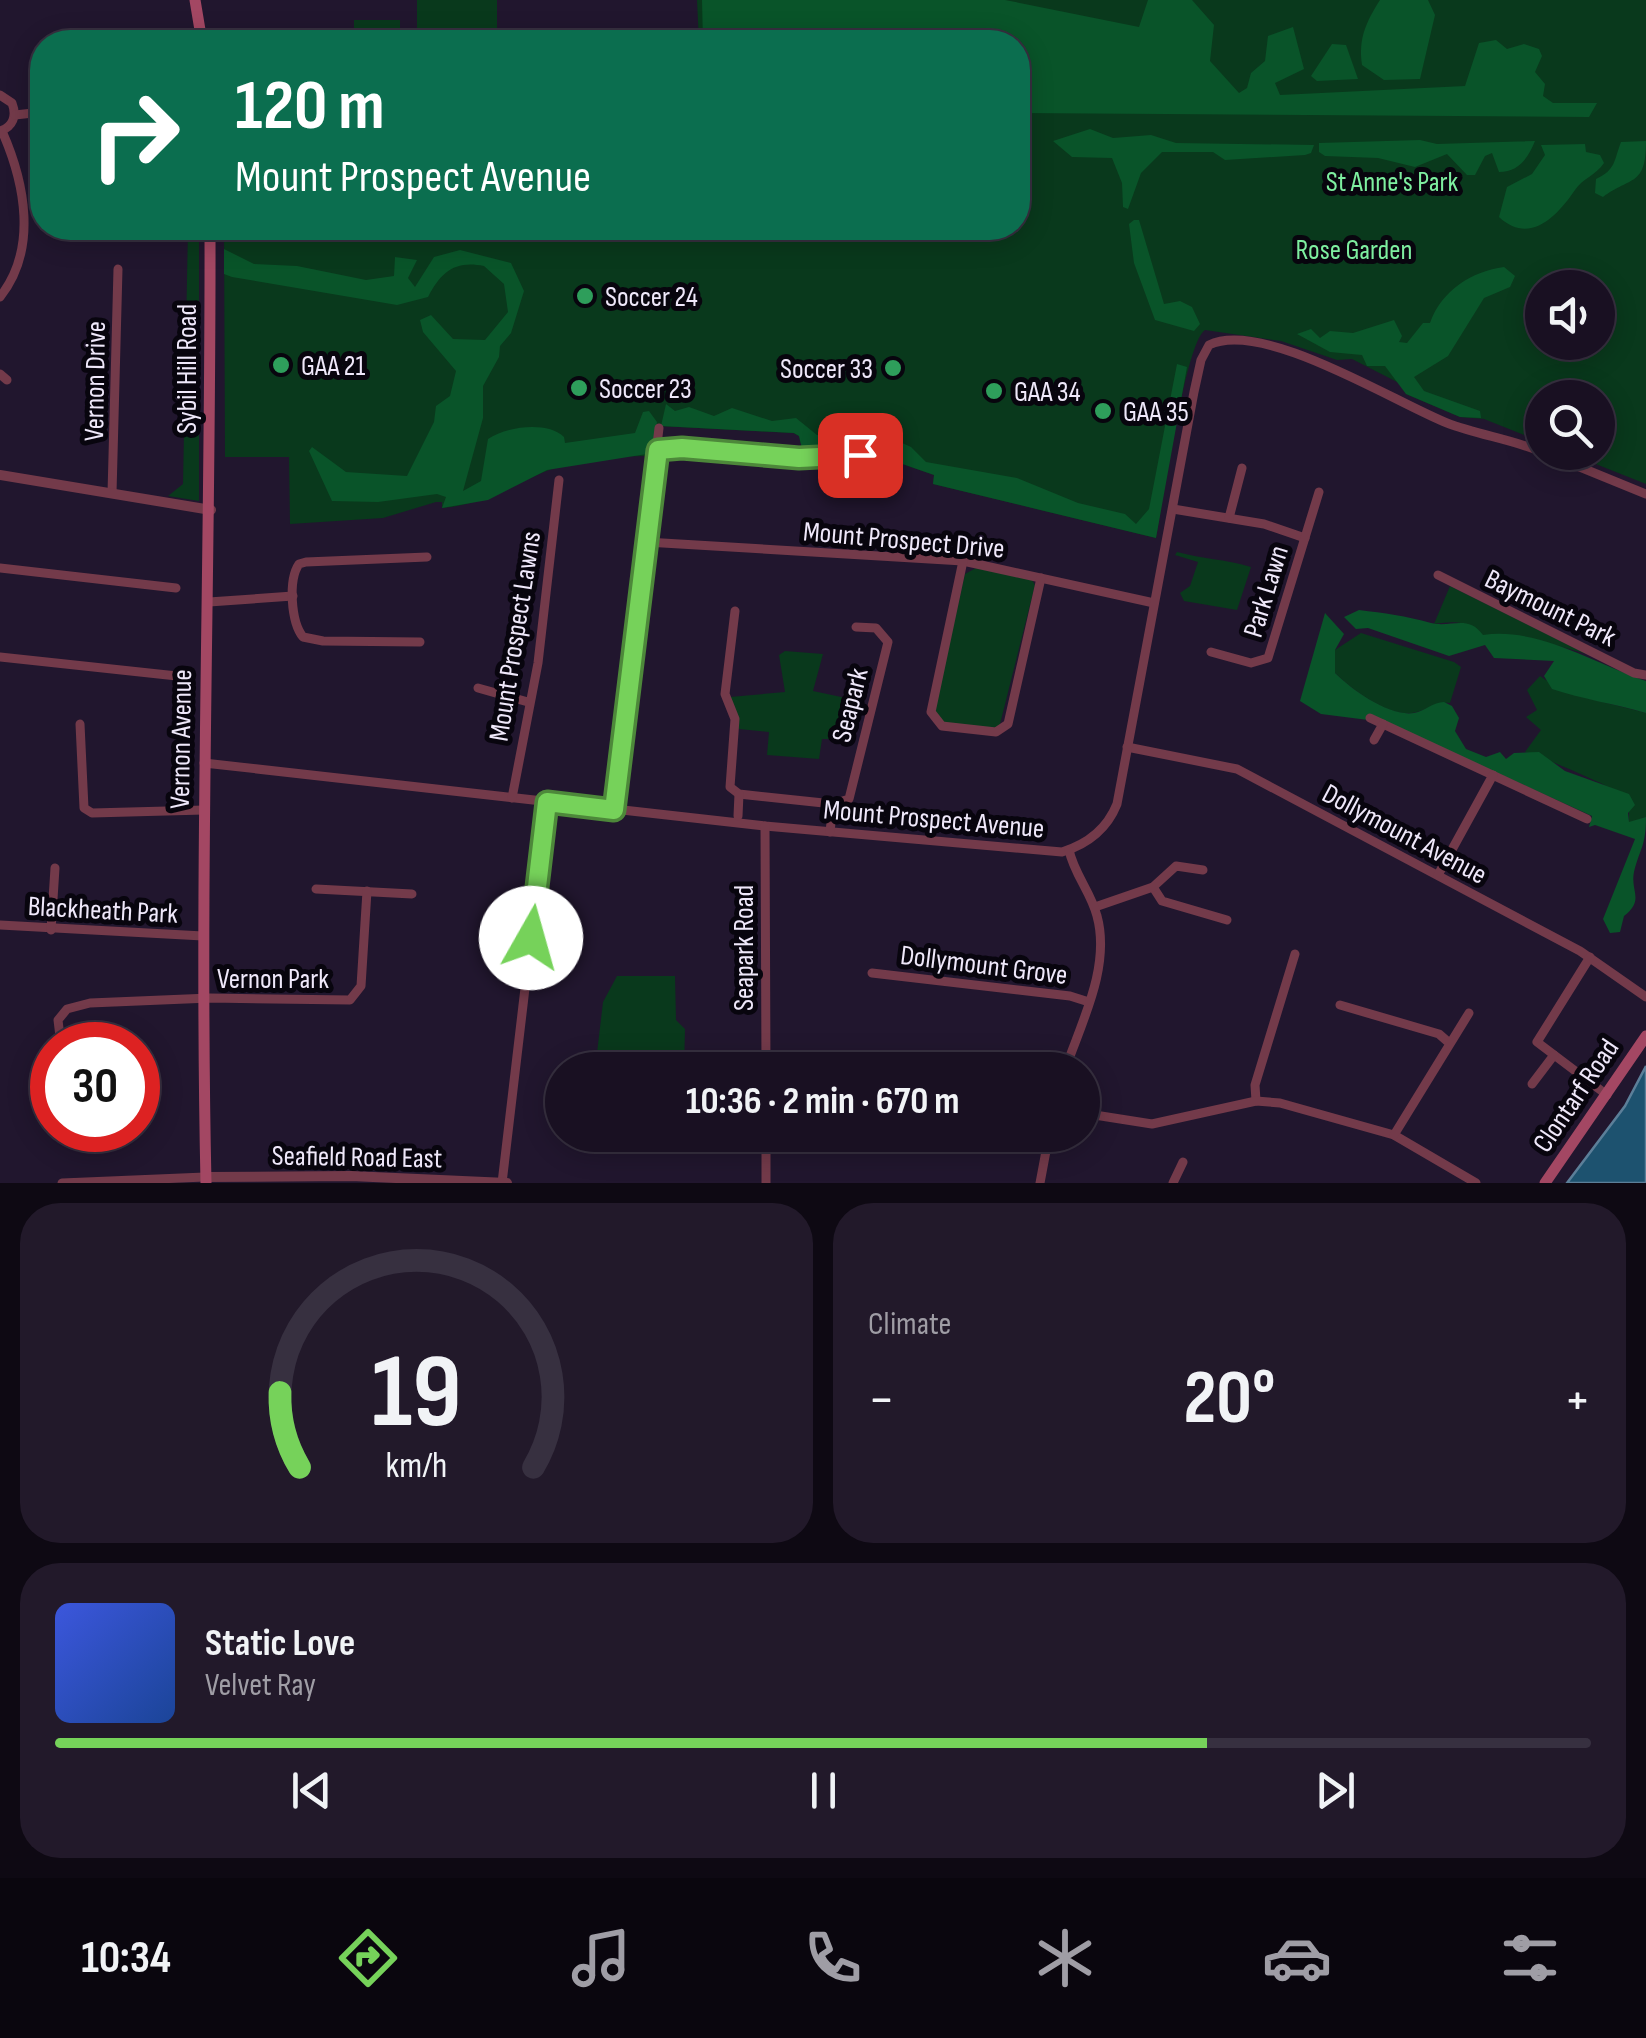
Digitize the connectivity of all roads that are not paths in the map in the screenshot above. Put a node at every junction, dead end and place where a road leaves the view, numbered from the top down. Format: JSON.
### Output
{"nodes":[{"id":1,"x":196,"y":0,"type":"edge"},
{"id":2,"x":200,"y":30,"type":"edge"},
{"id":3,"x":0,"y":95,"type":"edge"},
{"id":4,"x":30,"y":113,"type":"edge"},
{"id":5,"x":15,"y":115,"type":"junction"},
{"id":6,"x":1,"y":131,"type":"edge"},
{"id":7,"x":210,"y":240,"type":"edge"},
{"id":8,"x":118,"y":269,"type":"dead end"},
{"id":9,"x":0,"y":297,"type":"edge"},
{"id":10,"x":660,"y":428,"type":"dead end"},
{"id":11,"x":1525,"y":446,"type":"edge"},
{"id":12,"x":658,"y":450,"type":"junction"},
{"id":13,"x":870,"y":458,"type":"dead end"},
{"id":14,"x":1242,"y":468,"type":"dead end"},
{"id":15,"x":1587,"y":470,"type":"edge"},
{"id":16,"x":0,"y":475,"type":"edge"},
{"id":17,"x":559,"y":480,"type":"dead end"},
{"id":18,"x":1319,"y":492,"type":"dead end"},
{"id":19,"x":112,"y":493,"type":"junction"},
{"id":20,"x":1646,"y":494,"type":"edge"},
{"id":21,"x":211,"y":510,"type":"junction"},
{"id":22,"x":1173,"y":510,"type":"junction"},
{"id":23,"x":1228,"y":518,"type":"junction"},
{"id":24,"x":1305,"y":538,"type":"junction"},
{"id":25,"x":646,"y":542,"type":"junction"},
{"id":26,"x":427,"y":557,"type":"dead end"},
{"id":27,"x":963,"y":561,"type":"junction"},
{"id":28,"x":0,"y":568,"type":"edge"},
{"id":29,"x":1438,"y":576,"type":"dead end"},
{"id":30,"x":1041,"y":578,"type":"junction"},
{"id":31,"x":176,"y":588,"type":"dead end"},
{"id":32,"x":293,"y":596,"type":"junction"},
{"id":33,"x":209,"y":602,"type":"junction"},
{"id":34,"x":1154,"y":604,"type":"junction"},
{"id":35,"x":735,"y":610,"type":"dead end"},
{"id":36,"x":856,"y":628,"type":"dead end"},
{"id":37,"x":420,"y":642,"type":"dead end"},
{"id":38,"x":1212,"y":652,"type":"dead end"},
{"id":39,"x":0,"y":657,"type":"edge"},
{"id":40,"x":1646,"y":675,"type":"edge"},
{"id":41,"x":177,"y":676,"type":"dead end"},
{"id":42,"x":478,"y":688,"type":"dead end"},
{"id":43,"x":528,"y":702,"type":"junction"},
{"id":44,"x":1370,"y":718,"type":"dead end"},
{"id":45,"x":80,"y":724,"type":"dead end"},
{"id":46,"x":1382,"y":724,"type":"junction"},
{"id":47,"x":1374,"y":740,"type":"dead end"},
{"id":48,"x":1126,"y":747,"type":"junction"},
{"id":49,"x":204,"y":763,"type":"junction"},
{"id":50,"x":1492,"y":775,"type":"junction"},
{"id":51,"x":739,"y":794,"type":"junction"},
{"id":52,"x":512,"y":798,"type":"junction"},
{"id":53,"x":547,"y":802,"type":"junction"},
{"id":54,"x":833,"y":804,"type":"junction"},
{"id":55,"x":204,"y":810,"type":"junction"},
{"id":56,"x":614,"y":810,"type":"junction"},
{"id":57,"x":738,"y":816,"type":"dead end"},
{"id":58,"x":1587,"y":819,"type":"dead end"},
{"id":59,"x":765,"y":826,"type":"junction"},
{"id":60,"x":830,"y":832,"type":"junction"},
{"id":61,"x":1069,"y":850,"type":"junction"},
{"id":62,"x":55,"y":868,"type":"dead end"},
{"id":63,"x":1203,"y":870,"type":"dead end"},
{"id":64,"x":1438,"y":875,"type":"junction"},
{"id":65,"x":1152,"y":887,"type":"junction"},
{"id":66,"x":316,"y":889,"type":"dead end"},
{"id":67,"x":366,"y":892,"type":"junction"},
{"id":68,"x":412,"y":894,"type":"dead end"},
{"id":69,"x":1095,"y":907,"type":"junction"},
{"id":70,"x":1228,"y":920,"type":"dead end"},
{"id":71,"x":0,"y":925,"type":"edge"},
{"id":72,"x":50,"y":930,"type":"junction"},
{"id":73,"x":203,"y":936,"type":"junction"},
{"id":74,"x":1295,"y":954,"type":"dead end"},
{"id":75,"x":1590,"y":957,"type":"junction"},
{"id":76,"x":872,"y":973,"type":"dead end"},
{"id":77,"x":1646,"y":996,"type":"edge"},
{"id":78,"x":202,"y":1000,"type":"junction"},
{"id":79,"x":1089,"y":1002,"type":"junction"},
{"id":80,"x":1340,"y":1005,"type":"dead end"},
{"id":81,"x":1468,"y":1012,"type":"dead end"},
{"id":82,"x":58,"y":1022,"type":"edge"},
{"id":83,"x":1646,"y":1036,"type":"edge"},
{"id":84,"x":1448,"y":1041,"type":"junction"},
{"id":85,"x":766,"y":1052,"type":"edge"},
{"id":86,"x":1071,"y":1052,"type":"edge"},
{"id":87,"x":1554,"y":1056,"type":"junction"},
{"id":88,"x":1532,"y":1084,"type":"dead end"},
{"id":89,"x":1607,"y":1095,"type":"junction"},
{"id":90,"x":1256,"y":1100,"type":"junction"},
{"id":91,"x":1100,"y":1115,"type":"edge"},
{"id":92,"x":1394,"y":1135,"type":"junction"},
{"id":93,"x":766,"y":1152,"type":"edge"},
{"id":94,"x":1046,"y":1152,"type":"edge"},
{"id":95,"x":1183,"y":1162,"type":"dead end"},
{"id":96,"x":206,"y":1180,"type":"edge"},
{"id":97,"x":223,"y":1180,"type":"edge"},
{"id":98,"x":86,"y":1182,"type":"edge"},
{"id":99,"x":62,"y":1183,"type":"edge"},
{"id":100,"x":505,"y":1183,"type":"edge"},
{"id":101,"x":766,"y":1183,"type":"edge"},
{"id":102,"x":1040,"y":1183,"type":"edge"},
{"id":103,"x":1173,"y":1183,"type":"edge"},
{"id":104,"x":1476,"y":1183,"type":"edge"},
{"id":105,"x":1545,"y":1183,"type":"edge"}],
"edges":[{"from":1,"to":2,"type":"main road"},
{"from":3,"to":5,"type":"street"},
{"from":4,"to":5,"type":"street"},
{"from":5,"to":6,"type":"street"},
{"from":6,"to":9,"type":"street"},
{"from":7,"to":21,"type":"main road","name":"Sybil Hill Road"},
{"from":8,"to":19,"type":"street","name":"Vernon Drive"},
{"from":10,"to":12,"type":"street"},
{"from":11,"to":22,"type":"street","name":"Mount Prospect Avenue"},
{"from":12,"to":13,"type":"street"},
{"from":12,"to":25,"type":"street"},
{"from":14,"to":23,"type":"street","name":"Park Lawn"},
{"from":15,"to":20,"type":"street","name":"Mount Prospect Avenue"},
{"from":16,"to":19,"type":"street"},
{"from":17,"to":43,"type":"street","name":"Mount Prospect Lawns"},
{"from":18,"to":24,"type":"street","name":"Park Lawn"},
{"from":19,"to":21,"type":"street"},
{"from":21,"to":33,"type":"main road","name":"Vernon Avenue"},
{"from":22,"to":23,"type":"street","name":"Park Lawn"},
{"from":22,"to":34,"type":"street","name":"Mount Prospect Avenue"},
{"from":23,"to":24,"type":"street","name":"Park Lawn"},
{"from":24,"to":38,"type":"street","name":"Park Lawn"},
{"from":25,"to":27,"type":"street","name":"Mount Prospect Drive"},
{"from":25,"to":56,"type":"street"},
{"from":26,"to":32,"type":"street"},
{"from":27,"to":30,"type":"street","name":"Mount Prospect Drive"},
{"from":27,"to":30,"type":"street"},
{"from":28,"to":31,"type":"street"},
{"from":29,"to":40,"type":"street","name":"Baymount Park"},
{"from":30,"to":34,"type":"street","name":"Mount Prospect Drive"},
{"from":32,"to":33,"type":"street"},
{"from":32,"to":37,"type":"street"},
{"from":33,"to":49,"type":"main road","name":"Vernon Avenue"},
{"from":34,"to":48,"type":"street","name":"Mount Prospect Avenue"},
{"from":35,"to":51,"type":"street"},
{"from":36,"to":54,"type":"street","name":"Seapark"},
{"from":39,"to":41,"type":"street"},
{"from":42,"to":43,"type":"street"},
{"from":43,"to":52,"type":"street","name":"Mount Prospect Lawns"},
{"from":44,"to":46,"type":"street"},
{"from":45,"to":55,"type":"street"},
{"from":46,"to":47,"type":"street"},
{"from":46,"to":50,"type":"street"},
{"from":48,"to":61,"type":"street","name":"Mount Prospect Avenue"},
{"from":48,"to":64,"type":"street","name":"Dollymount Avenue"},
{"from":49,"to":52,"type":"street","name":"Mount Prospect Avenue"},
{"from":49,"to":55,"type":"main road","name":"Vernon Avenue"},
{"from":50,"to":58,"type":"street"},
{"from":50,"to":64,"type":"street"},
{"from":51,"to":54,"type":"street"},
{"from":51,"to":57,"type":"street"},
{"from":52,"to":53,"type":"street","name":"Mount Prospect Avenue"},
{"from":53,"to":56,"type":"street","name":"Mount Prospect Avenue"},
{"from":53,"to":100,"type":"street"},
{"from":54,"to":60,"type":"street","name":"Seapark"},
{"from":55,"to":73,"type":"main road","name":"Vernon Avenue"},
{"from":56,"to":59,"type":"street","name":"Mount Prospect Avenue"},
{"from":59,"to":60,"type":"street","name":"Mount Prospect Avenue"},
{"from":59,"to":85,"type":"street","name":"Seapark Road"},
{"from":60,"to":61,"type":"street","name":"Mount Prospect Avenue"},
{"from":61,"to":69,"type":"street"},
{"from":62,"to":72,"type":"street"},
{"from":63,"to":65,"type":"street"},
{"from":64,"to":75,"type":"street","name":"Dollymount Avenue"},
{"from":65,"to":69,"type":"street"},
{"from":65,"to":70,"type":"street"},
{"from":66,"to":67,"type":"street"},
{"from":67,"to":68,"type":"street"},
{"from":67,"to":78,"type":"street","name":"Vernon Park"},
{"from":69,"to":79,"type":"street"},
{"from":71,"to":72,"type":"street","name":"Blackheath Park"},
{"from":72,"to":73,"type":"street","name":"Blackheath Park"},
{"from":73,"to":78,"type":"main road","name":"Vernon Avenue"},
{"from":74,"to":90,"type":"street"},
{"from":75,"to":77,"type":"street","name":"Dollymount Avenue"},
{"from":75,"to":87,"type":"street"},
{"from":76,"to":79,"type":"street","name":"Dollymount Grove"},
{"from":78,"to":82,"type":"street"},
{"from":78,"to":96,"type":"main road","name":"Vernon Avenue"},
{"from":79,"to":86,"type":"street"},
{"from":80,"to":84,"type":"street"},
{"from":81,"to":84,"type":"street"},
{"from":83,"to":89,"type":"main road","name":"Clontarf Road"},
{"from":84,"to":92,"type":"street"},
{"from":87,"to":88,"type":"street"},
{"from":87,"to":89,"type":"street"},
{"from":89,"to":105,"type":"main road","name":"Clontarf Road"},
{"from":90,"to":91,"type":"street"},
{"from":90,"to":92,"type":"street"},
{"from":92,"to":104,"type":"street"},
{"from":93,"to":101,"type":"street"},
{"from":94,"to":102,"type":"street"},
{"from":95,"to":103,"type":"street"},
{"from":96,"to":97,"type":"street","name":"Seafield Road East"},
{"from":96,"to":98,"type":"street"},
{"from":97,"to":100,"type":"street","name":"Seafield Road East"},
{"from":98,"to":99,"type":"street"}]}
